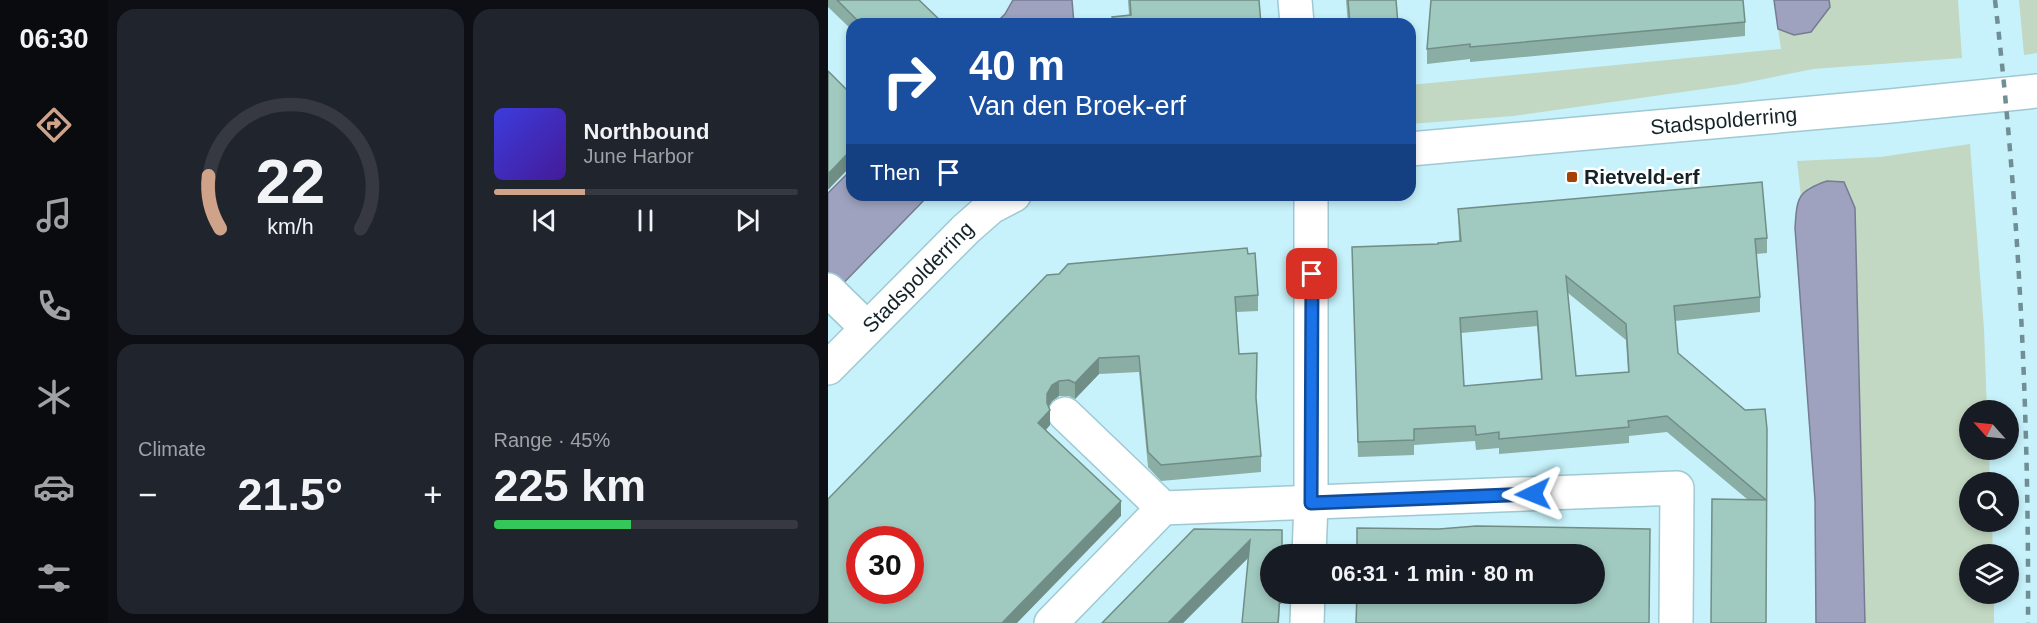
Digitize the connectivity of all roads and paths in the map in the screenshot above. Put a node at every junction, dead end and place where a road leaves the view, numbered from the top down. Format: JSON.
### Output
{"nodes":[{"id":1,"x":1295,"y":0,"type":"edge"},
{"id":2,"x":1296,"y":18,"type":"edge"},
{"id":3,"x":2037,"y":91,"type":"edge"},
{"id":4,"x":1416,"y":147,"type":"edge"},
{"id":5,"x":1002,"y":201,"type":"edge"},
{"id":6,"x":1311,"y":201,"type":"edge"},
{"id":7,"x":835,"y":297,"type":"edge"},
{"id":8,"x":867,"y":328,"type":"junction"},
{"id":9,"x":828,"y":368,"type":"edge"},
{"id":10,"x":1065,"y":414,"type":"dead end"},
{"id":11,"x":1311,"y":503,"type":"junction"},
{"id":12,"x":1163,"y":508,"type":"junction"},
{"id":13,"x":1309,"y":544,"type":"edge"},
{"id":14,"x":1308,"y":604,"type":"edge"},
{"id":15,"x":1051,"y":623,"type":"edge"},
{"id":16,"x":1307,"y":623,"type":"edge"},
{"id":17,"x":1676,"y":623,"type":"edge"}],
"edges":[{"from":1,"to":2,"type":"street"},
{"from":3,"to":4,"type":"street","name":"Stadspolderring"},
{"from":5,"to":8,"type":"street","name":"Stadspolderring"},
{"from":6,"to":11,"type":"street"},
{"from":7,"to":8,"type":"street"},
{"from":8,"to":9,"type":"street","name":"Stadspolderring"},
{"from":10,"to":12,"type":"street"},
{"from":11,"to":12,"type":"street"},
{"from":11,"to":13,"type":"street"},
{"from":11,"to":17,"type":"street"},
{"from":12,"to":15,"type":"street"},
{"from":14,"to":16,"type":"street"}]}
